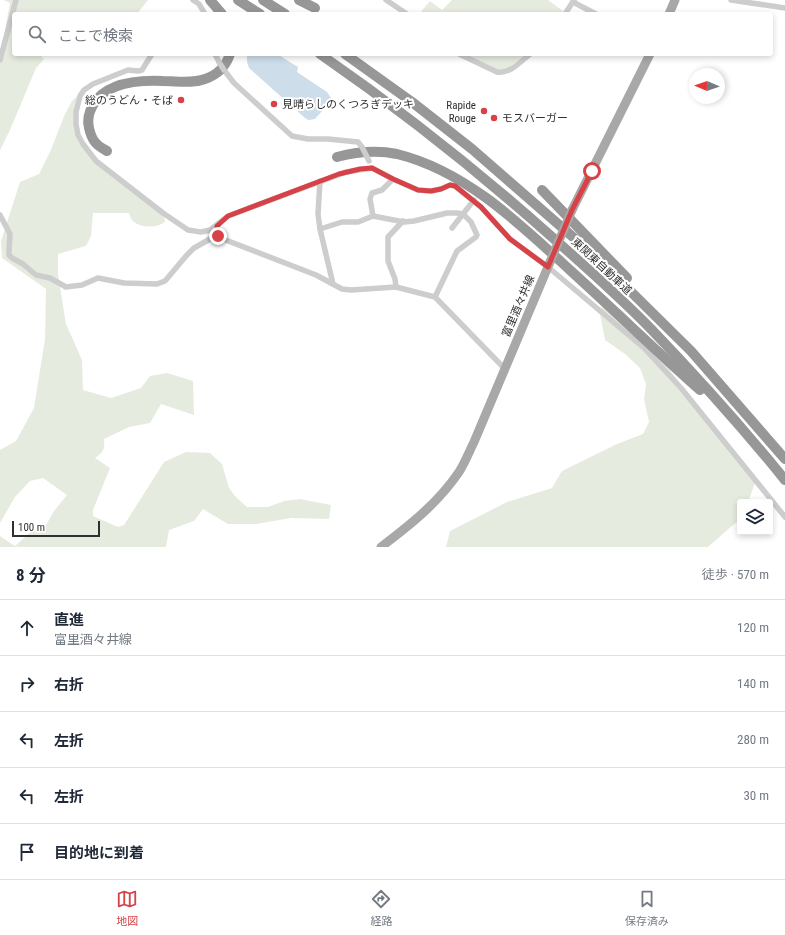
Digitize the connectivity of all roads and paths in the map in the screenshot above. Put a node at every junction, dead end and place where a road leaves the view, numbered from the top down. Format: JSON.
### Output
{"nodes":[{"id":1,"x":16,"y":0,"type":"edge"},
{"id":2,"x":192,"y":0,"type":"edge"},
{"id":3,"x":210,"y":0,"type":"edge"},
{"id":4,"x":238,"y":0,"type":"edge"},
{"id":5,"x":263,"y":0,"type":"edge"},
{"id":6,"x":299,"y":0,"type":"edge"},
{"id":7,"x":386,"y":0,"type":"edge"},
{"id":8,"x":675,"y":0,"type":"edge"},
{"id":9,"x":731,"y":0,"type":"edge"},
{"id":10,"x":574,"y":1,"type":"edge"},
{"id":11,"x":315,"y":8,"type":"dead end"},
{"id":12,"x":785,"y":8,"type":"edge"},
{"id":13,"x":13,"y":12,"type":"edge"},
{"id":14,"x":204,"y":12,"type":"edge"},
{"id":15,"x":220,"y":12,"type":"edge"},
{"id":16,"x":257,"y":12,"type":"edge"},
{"id":17,"x":282,"y":12,"type":"edge"},
{"id":18,"x":404,"y":12,"type":"edge"},
{"id":19,"x":566,"y":12,"type":"edge"},
{"id":20,"x":593,"y":12,"type":"edge"},
{"id":21,"x":670,"y":12,"type":"edge"},
{"id":22,"x":12,"y":15,"type":"edge"},
{"id":23,"x":151,"y":56,"type":"edge"},
{"id":24,"x":216,"y":56,"type":"edge"},
{"id":25,"x":229,"y":56,"type":"edge"},
{"id":26,"x":323,"y":56,"type":"edge"},
{"id":27,"x":348,"y":56,"type":"edge"},
{"id":28,"x":463,"y":56,"type":"edge"},
{"id":29,"x":527,"y":56,"type":"edge"},
{"id":30,"x":649,"y":56,"type":"edge"},
{"id":31,"x":0,"y":60,"type":"edge"},
{"id":32,"x":107,"y":151,"type":"dead end"},
{"id":33,"x":337,"y":157,"type":"dead end"},
{"id":34,"x":372,"y":168,"type":"junction"},
{"id":35,"x":393,"y":179,"type":"junction"},
{"id":36,"x":320,"y":181,"type":"junction"},
{"id":37,"x":542,"y":190,"type":"dead end"},
{"id":38,"x":474,"y":200,"type":"junction"},
{"id":39,"x":463,"y":214,"type":"junction"},
{"id":40,"x":0,"y":215,"type":"edge"},
{"id":41,"x":373,"y":216,"type":"junction"},
{"id":42,"x":403,"y":221,"type":"junction"},
{"id":43,"x":217,"y":226,"type":"junction"},
{"id":44,"x":452,"y":228,"type":"dead end"},
{"id":45,"x":320,"y":230,"type":"junction"},
{"id":46,"x":218,"y":236,"type":"junction"},
{"id":47,"x":549,"y":265,"type":"junction"},
{"id":48,"x":333,"y":284,"type":"junction"},
{"id":49,"x":396,"y":287,"type":"junction"},
{"id":50,"x":435,"y":297,"type":"junction"},
{"id":51,"x":660,"y":320,"type":"junction"},
{"id":52,"x":505,"y":368,"type":"junction"},
{"id":53,"x":739,"y":424,"type":"junction"},
{"id":54,"x":785,"y":459,"type":"edge"},
{"id":55,"x":785,"y":480,"type":"edge"},
{"id":56,"x":785,"y":517,"type":"edge"},
{"id":57,"x":381,"y":547,"type":"edge"}],
"edges":[{"from":1,"to":13,"type":"street"},
{"from":2,"to":14,"type":"street"},
{"from":3,"to":15,"type":"highway"},
{"from":4,"to":16,"type":"highway"},
{"from":5,"to":17,"type":"highway"},
{"from":6,"to":11,"type":"highway"},
{"from":7,"to":18,"type":"street"},
{"from":8,"to":21,"type":"main road"},
{"from":9,"to":12,"type":"street"},
{"from":10,"to":19,"type":"street"},
{"from":10,"to":20,"type":"street"},
{"from":22,"to":31,"type":"street"},
{"from":23,"to":43,"type":"street"},
{"from":24,"to":34,"type":"street","bridge":true},
{"from":25,"to":32,"type":"highway"},
{"from":26,"to":53,"type":"highway","name":"東関東自動車道"},
{"from":27,"to":51,"type":"highway","name":"東関東自動車道"},
{"from":28,"to":29,"type":"street"},
{"from":30,"to":47,"type":"main road","name":"富里酒々井線","bridge":true},
{"from":33,"to":53,"type":"highway"},
{"from":34,"to":35,"type":"street"},
{"from":34,"to":36,"type":"street"},
{"from":35,"to":38,"type":"street"},
{"from":35,"to":41,"type":"street"},
{"from":36,"to":43,"type":"street"},
{"from":36,"to":45,"type":"street"},
{"from":37,"to":51,"type":"highway"},
{"from":38,"to":39,"type":"street"},
{"from":38,"to":47,"type":"street"},
{"from":39,"to":42,"type":"street"},
{"from":39,"to":44,"type":"street"},
{"from":39,"to":50,"type":"street"},
{"from":40,"to":46,"type":"street"},
{"from":41,"to":42,"type":"street"},
{"from":41,"to":45,"type":"street"},
{"from":42,"to":49,"type":"street"},
{"from":43,"to":46,"type":"street"},
{"from":45,"to":48,"type":"street"},
{"from":46,"to":48,"type":"street"},
{"from":47,"to":52,"type":"main road","name":"富里酒々井線"},
{"from":47,"to":56,"type":"street"},
{"from":48,"to":49,"type":"street"},
{"from":49,"to":50,"type":"street"},
{"from":50,"to":52,"type":"street"},
{"from":51,"to":54,"type":"highway","name":"東関東自動車道"},
{"from":52,"to":57,"type":"main road","name":"富里酒々井線"},
{"from":53,"to":55,"type":"highway","name":"東関東自動車道"}]}
